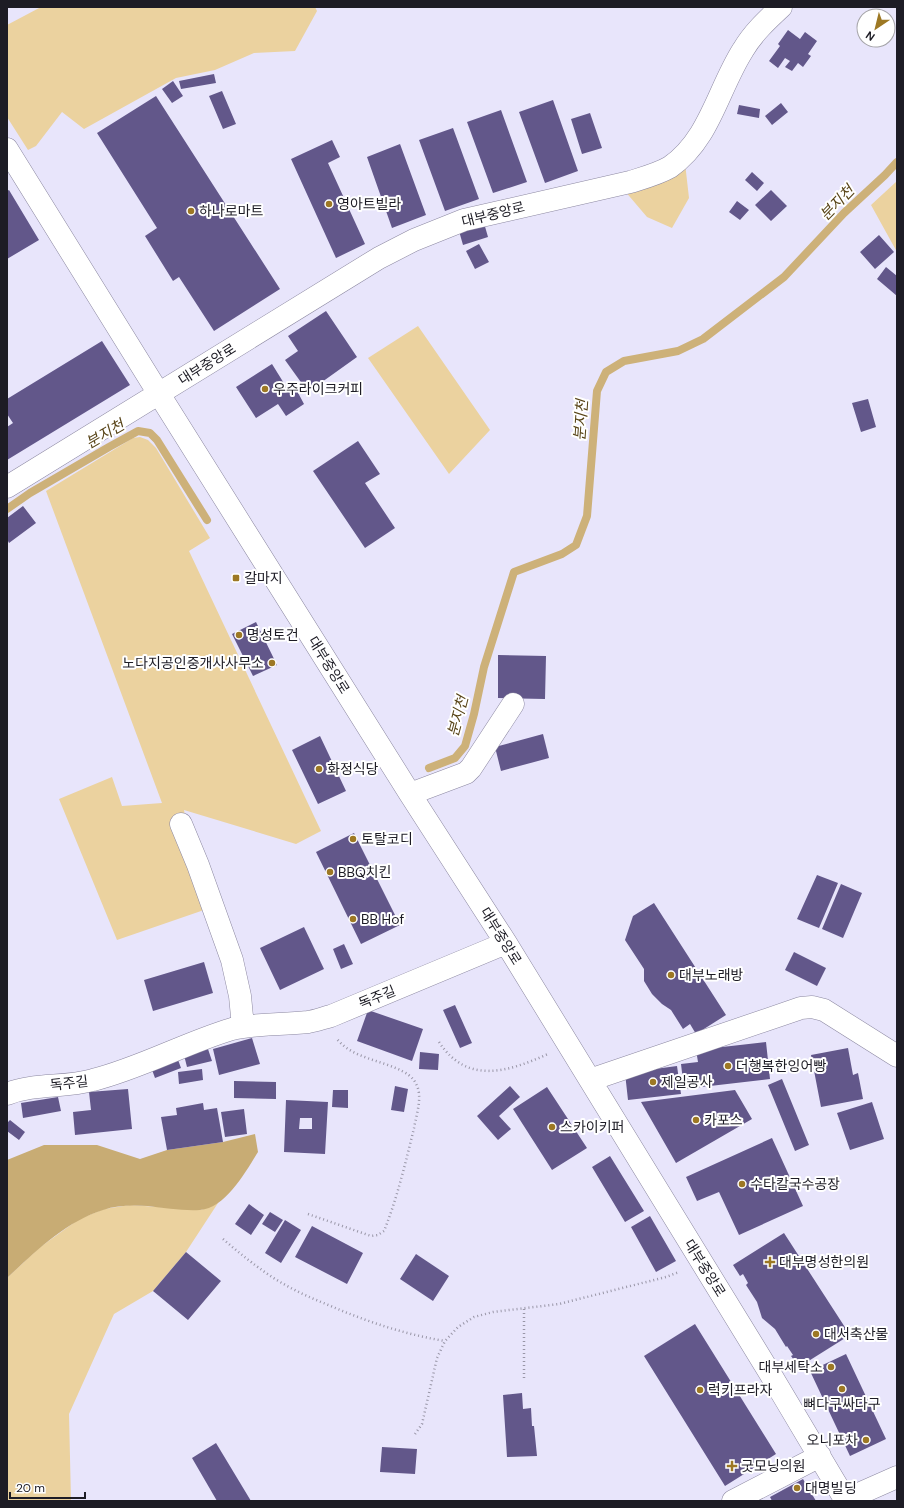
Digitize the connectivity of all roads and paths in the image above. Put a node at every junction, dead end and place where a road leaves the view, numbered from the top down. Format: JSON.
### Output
{"nodes":[{"id":1,"x":781,"y":7,"type":"edge"},
{"id":2,"x":7,"y":149,"type":"edge"},
{"id":3,"x":159,"y":394,"type":"junction"},
{"id":4,"x":7,"y":487,"type":"edge"},
{"id":5,"x":513,"y":704,"type":"dead end"},
{"id":6,"x":410,"y":794,"type":"junction"},
{"id":7,"x":181,"y":824,"type":"dead end"},
{"id":8,"x":506,"y":943,"type":"junction"},
{"id":9,"x":331,"y":1016,"type":"junction"},
{"id":10,"x":243,"y":1027,"type":"junction"},
{"id":11,"x":439,"y":1042,"type":"dead end"},
{"id":12,"x":568,"y":1044,"type":"junction"},
{"id":13,"x":897,"y":1056,"type":"edge"},
{"id":14,"x":590,"y":1080,"type":"junction"},
{"id":15,"x":7,"y":1094,"type":"edge"},
{"id":16,"x":308,"y":1214,"type":"dead end"},
{"id":17,"x":223,"y":1239,"type":"dead end"},
{"id":18,"x":702,"y":1263,"type":"junction"},
{"id":19,"x":524,"y":1309,"type":"junction"},
{"id":20,"x":445,"y":1341,"type":"junction"},
{"id":21,"x":524,"y":1380,"type":"dead end"},
{"id":22,"x":415,"y":1434,"type":"dead end"},
{"id":23,"x":820,"y":1456,"type":"junction"},
{"id":24,"x":897,"y":1477,"type":"edge"},
{"id":25,"x":845,"y":1500,"type":"edge"},
{"id":26,"x":733,"y":1501,"type":"edge"}],
"edges":[{"from":1,"to":3,"type":"street","name":"대부중앙로"},
{"from":2,"to":3,"type":"street","name":"대부중앙로"},
{"from":3,"to":4,"type":"street"},
{"from":3,"to":6,"type":"street","name":"대부중앙로"},
{"from":5,"to":6,"type":"street"},
{"from":6,"to":8,"type":"street","name":"대부중앙로"},
{"from":7,"to":10,"type":"street"},
{"from":8,"to":9,"type":"street","name":"독주길"},
{"from":8,"to":12,"type":"street","name":"대부중앙로"},
{"from":9,"to":10,"type":"street","name":"독주길"},
{"from":9,"to":16,"type":"path"},
{"from":10,"to":15,"type":"street","name":"독주길"},
{"from":11,"to":12,"type":"path"},
{"from":12,"to":14,"type":"street","name":"대부중앙로"},
{"from":13,"to":14,"type":"street"},
{"from":14,"to":18,"type":"street","name":"대부중앙로"},
{"from":17,"to":20,"type":"path"},
{"from":18,"to":19,"type":"path"},
{"from":18,"to":23,"type":"street","name":"대부중앙로"},
{"from":19,"to":20,"type":"path"},
{"from":19,"to":21,"type":"path"},
{"from":20,"to":22,"type":"path"},
{"from":23,"to":25,"type":"street","name":"대부중앙로"},
{"from":23,"to":26,"type":"street"},
{"from":24,"to":25,"type":"street"}]}
